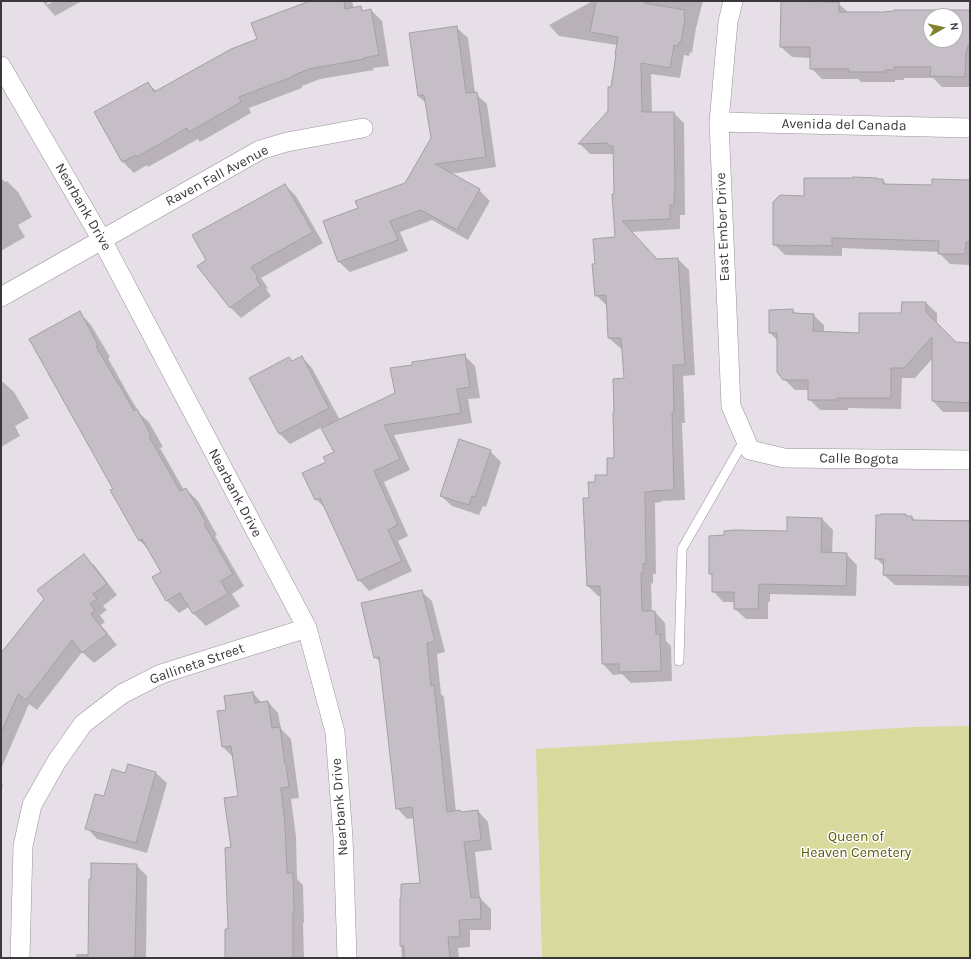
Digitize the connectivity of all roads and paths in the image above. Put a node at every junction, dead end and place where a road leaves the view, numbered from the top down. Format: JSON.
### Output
{"nodes":[{"id":1,"x":733,"y":1,"type":"edge"},
{"id":2,"x":1,"y":66,"type":"edge"},
{"id":3,"x":719,"y":122,"type":"junction"},
{"id":4,"x":363,"y":128,"type":"dead end"},
{"id":5,"x":970,"y":128,"type":"edge"},
{"id":6,"x":102,"y":240,"type":"junction"},
{"id":7,"x":1,"y":297,"type":"edge"},
{"id":8,"x":747,"y":444,"type":"junction"},
{"id":9,"x":970,"y":460,"type":"edge"},
{"id":10,"x":307,"y":628,"type":"junction"},
{"id":11,"x":679,"y":661,"type":"dead end"},
{"id":12,"x":20,"y":958,"type":"edge"},
{"id":13,"x":346,"y":958,"type":"edge"}],
"edges":[{"from":1,"to":3,"type":"street","name":"East Ember Drive"},
{"from":2,"to":6,"type":"street","name":"Nearbank Drive"},
{"from":3,"to":5,"type":"street","name":"Avenida del Canada"},
{"from":3,"to":8,"type":"street","name":"East Ember Drive"},
{"from":4,"to":6,"type":"street","name":"Raven Fall Avenue"},
{"from":6,"to":7,"type":"street","name":"Raven Fall Avenue"},
{"from":6,"to":10,"type":"street","name":"Nearbank Drive"},
{"from":8,"to":9,"type":"street","name":"Calle Bogota"},
{"from":8,"to":11,"type":"lane"},
{"from":10,"to":12,"type":"street","name":"Gallineta Street"},
{"from":10,"to":13,"type":"street","name":"Nearbank Drive"}]}
